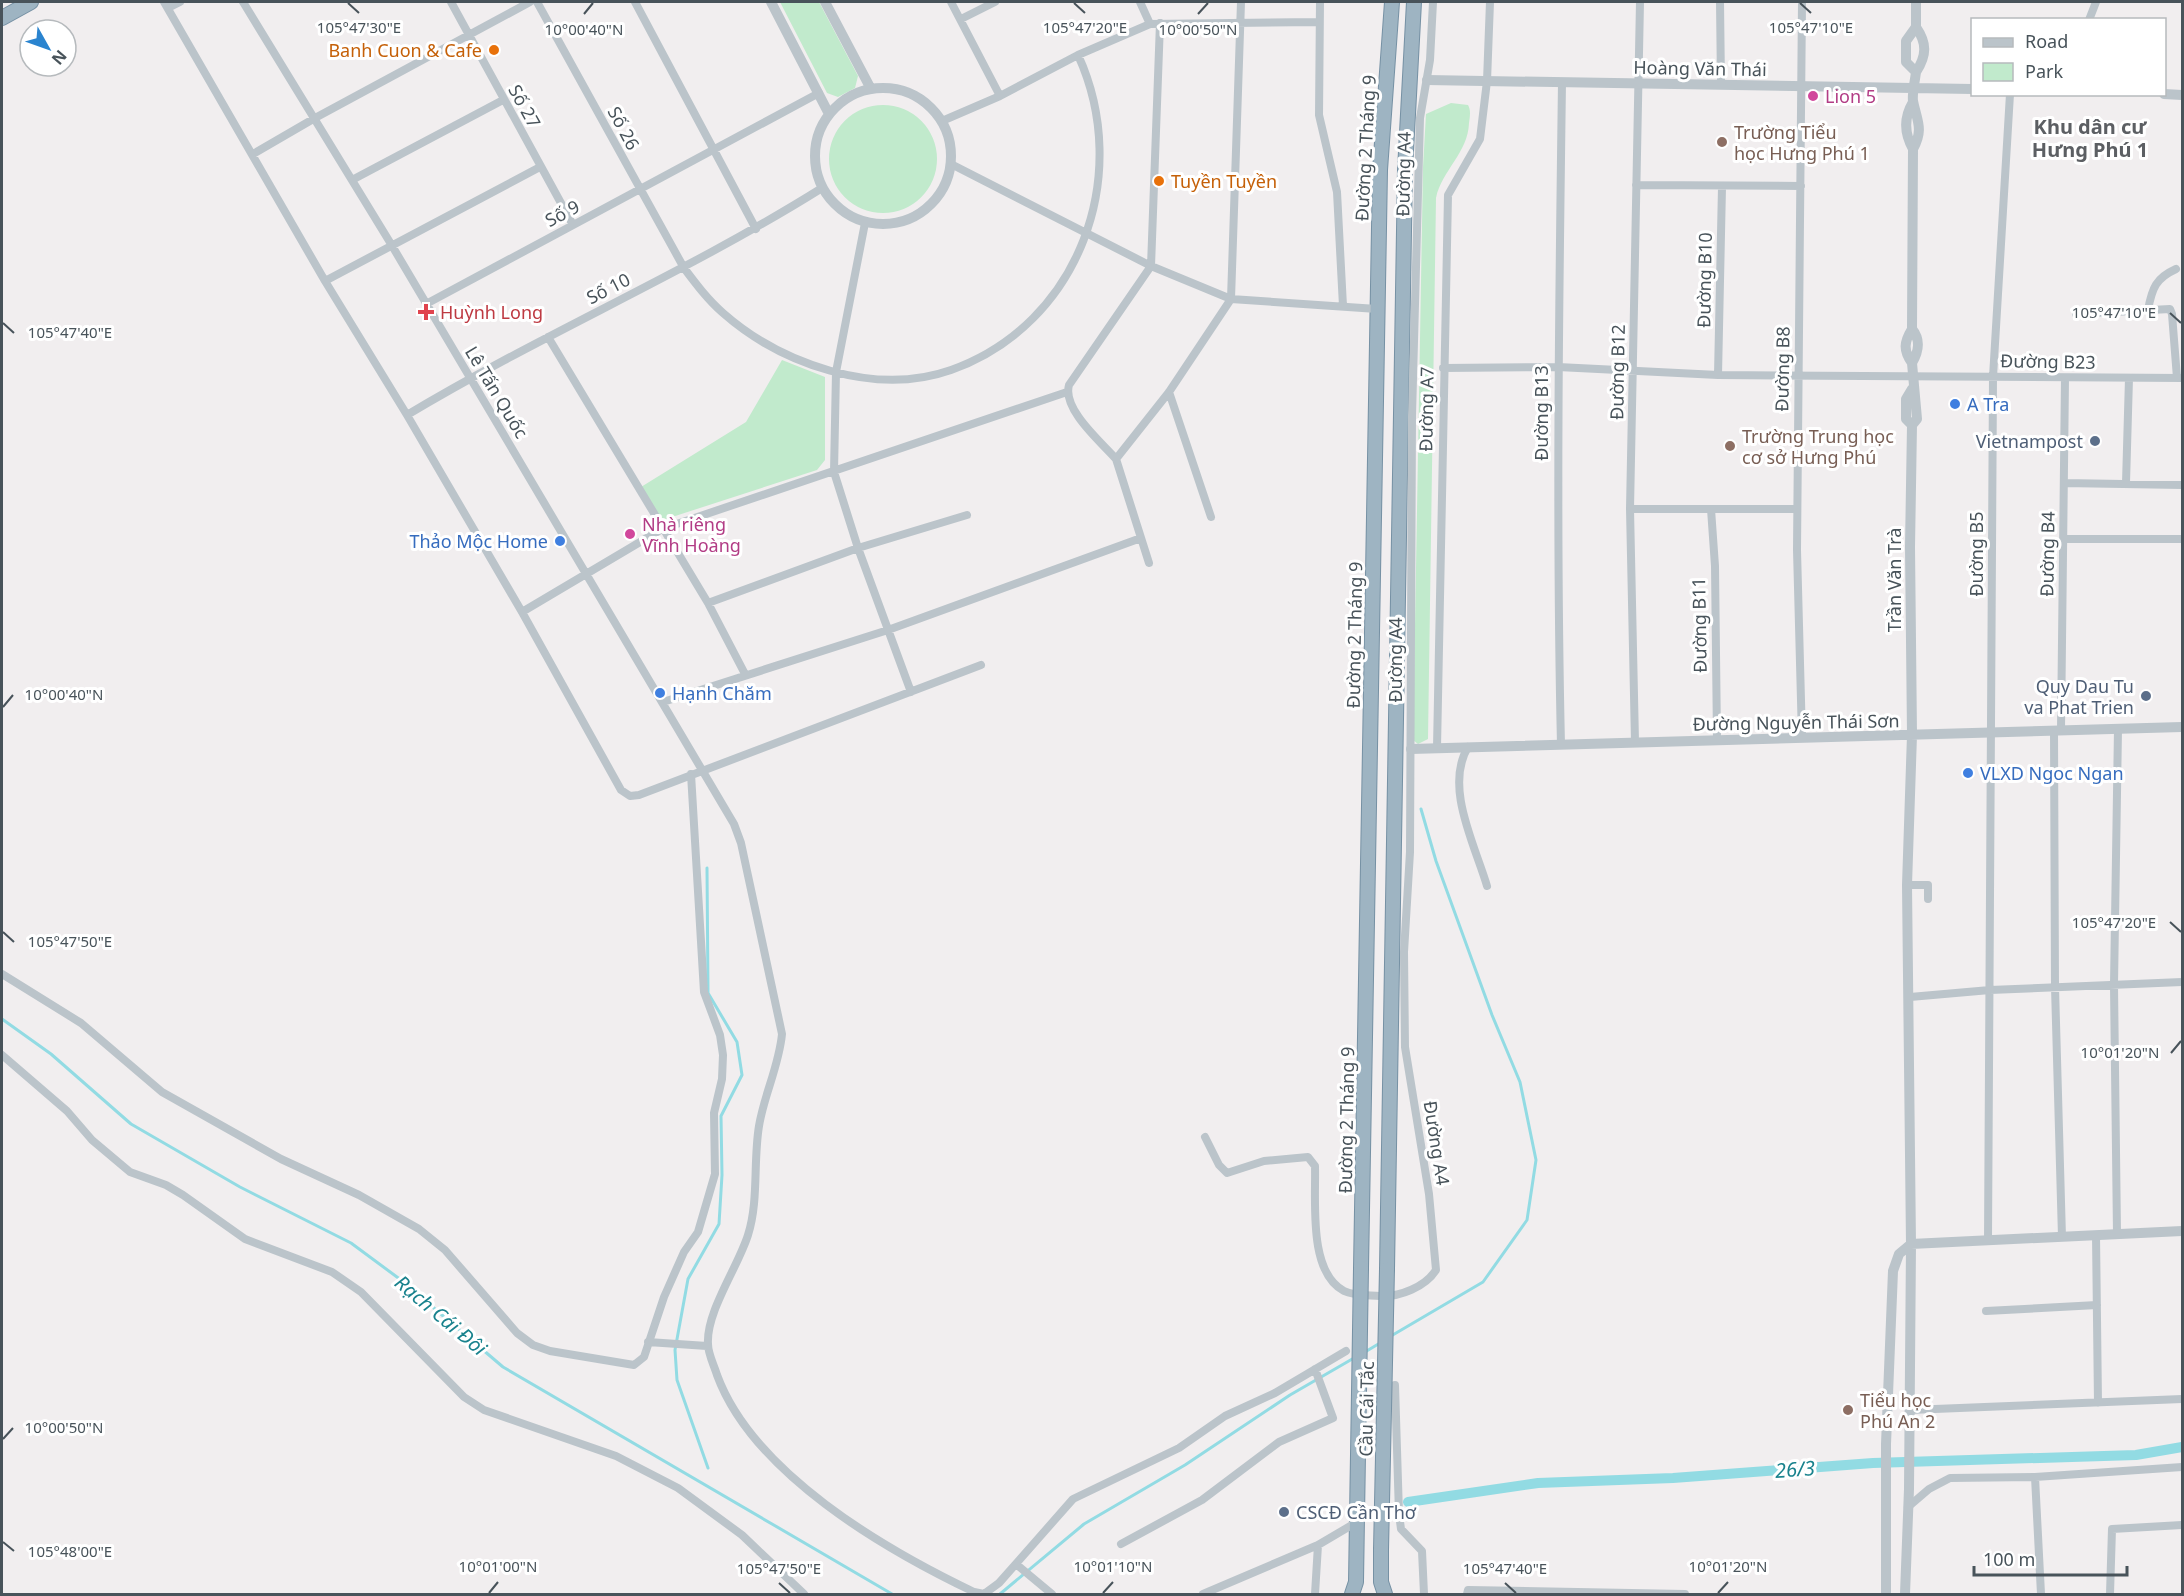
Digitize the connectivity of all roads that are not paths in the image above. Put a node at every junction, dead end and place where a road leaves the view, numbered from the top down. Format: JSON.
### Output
{"nodes":[{"id":1,"x":31,"y":2,"type":"edge"},
{"id":2,"x":180,"y":2,"type":"edge"},
{"id":3,"x":243,"y":2,"type":"edge"},
{"id":4,"x":451,"y":2,"type":"edge"},
{"id":5,"x":530,"y":2,"type":"edge"},
{"id":6,"x":537,"y":2,"type":"edge"},
{"id":7,"x":635,"y":2,"type":"edge"},
{"id":8,"x":771,"y":2,"type":"edge"},
{"id":9,"x":825,"y":2,"type":"edge"},
{"id":10,"x":951,"y":2,"type":"edge"},
{"id":11,"x":995,"y":2,"type":"edge"},
{"id":12,"x":1140,"y":2,"type":"edge"},
{"id":13,"x":1241,"y":2,"type":"edge"},
{"id":14,"x":1320,"y":2,"type":"edge"},
{"id":15,"x":1392,"y":2,"type":"edge"},
{"id":16,"x":1414,"y":2,"type":"edge"},
{"id":17,"x":1433,"y":2,"type":"edge"},
{"id":18,"x":1490,"y":2,"type":"edge"},
{"id":19,"x":1640,"y":2,"type":"edge"},
{"id":20,"x":1720,"y":2,"type":"edge"},
{"id":21,"x":1802,"y":2,"type":"edge"},
{"id":22,"x":1916,"y":2,"type":"edge"},
{"id":23,"x":2096,"y":2,"type":"edge"},
{"id":24,"x":166,"y":5,"type":"edge"},
{"id":25,"x":2,"y":18,"type":"edge"},
{"id":26,"x":2090,"y":18,"type":"edge"},
{"id":27,"x":961,"y":19,"type":"junction"},
{"id":28,"x":1318,"y":22,"type":"junction"},
{"id":29,"x":1240,"y":23,"type":"junction"},
{"id":30,"x":1155,"y":24,"type":"junction"},
{"id":31,"x":1916,"y":27,"type":"junction"},
{"id":32,"x":468,"y":34,"type":"junction"},
{"id":33,"x":1078,"y":55,"type":"junction"},
{"id":34,"x":1916,"y":72,"type":"junction"},
{"id":35,"x":1427,"y":80,"type":"junction"},
{"id":36,"x":1487,"y":81,"type":"junction"},
{"id":37,"x":1562,"y":82,"type":"junction"},
{"id":38,"x":1637,"y":83,"type":"junction"},
{"id":39,"x":1721,"y":85,"type":"junction"},
{"id":40,"x":1802,"y":86,"type":"junction"},
{"id":41,"x":1914,"y":87,"type":"junction"},
{"id":42,"x":871,"y":89,"type":"junction"},
{"id":43,"x":1971,"y":89,"type":"edge"},
{"id":44,"x":819,"y":93,"type":"junction"},
{"id":45,"x":2166,"y":94,"type":"edge"},
{"id":46,"x":2182,"y":95,"type":"edge"},
{"id":47,"x":1000,"y":96,"type":"junction"},
{"id":48,"x":2010,"y":96,"type":"edge"},
{"id":49,"x":503,"y":100,"type":"junction"},
{"id":50,"x":830,"y":114,"type":"junction"},
{"id":51,"x":315,"y":118,"type":"junction"},
{"id":52,"x":942,"y":121,"type":"junction"},
{"id":53,"x":714,"y":150,"type":"junction"},
{"id":54,"x":253,"y":154,"type":"junction"},
{"id":55,"x":951,"y":164,"type":"junction"},
{"id":56,"x":540,"y":167,"type":"junction"},
{"id":57,"x":352,"y":180,"type":"junction"},
{"id":58,"x":1636,"y":185,"type":"junction"},
{"id":59,"x":1801,"y":186,"type":"junction"},
{"id":60,"x":1722,"y":187,"type":"junction"},
{"id":61,"x":822,"y":189,"type":"junction"},
{"id":62,"x":639,"y":190,"type":"junction"},
{"id":63,"x":865,"y":223,"type":"junction"},
{"id":64,"x":573,"y":225,"type":"junction"},
{"id":65,"x":756,"y":229,"type":"junction"},
{"id":66,"x":1088,"y":233,"type":"junction"},
{"id":67,"x":391,"y":244,"type":"junction"},
{"id":68,"x":1151,"y":266,"type":"junction"},
{"id":69,"x":684,"y":268,"type":"junction"},
{"id":70,"x":2176,"y":269,"type":"dead end"},
{"id":71,"x":325,"y":281,"type":"junction"},
{"id":72,"x":1231,"y":299,"type":"junction"},
{"id":73,"x":426,"y":304,"type":"junction"},
{"id":74,"x":1343,"y":306,"type":"junction"},
{"id":75,"x":1377,"y":309,"type":"junction"},
{"id":76,"x":2148,"y":309,"type":"junction"},
{"id":77,"x":2076,"y":314,"type":"dead end"},
{"id":78,"x":548,"y":337,"type":"junction"},
{"id":79,"x":1558,"y":367,"type":"junction"},
{"id":80,"x":1443,"y":368,"type":"junction"},
{"id":81,"x":1635,"y":370,"type":"junction"},
{"id":82,"x":836,"y":372,"type":"junction"},
{"id":83,"x":1718,"y":375,"type":"junction"},
{"id":84,"x":1799,"y":375,"type":"junction"},
{"id":85,"x":1912,"y":376,"type":"junction"},
{"id":86,"x":1993,"y":377,"type":"junction"},
{"id":87,"x":469,"y":378,"type":"junction"},
{"id":88,"x":2065,"y":378,"type":"junction"},
{"id":89,"x":2129,"y":378,"type":"junction"},
{"id":90,"x":2180,"y":378,"type":"edge"},
{"id":91,"x":1067,"y":392,"type":"junction"},
{"id":92,"x":1169,"y":392,"type":"junction"},
{"id":93,"x":407,"y":415,"type":"junction"},
{"id":94,"x":1116,"y":459,"type":"junction"},
{"id":95,"x":834,"y":472,"type":"junction"},
{"id":96,"x":2064,"y":483,"type":"junction"},
{"id":97,"x":2126,"y":483,"type":"junction"},
{"id":98,"x":2182,"y":485,"type":"edge"},
{"id":99,"x":1630,"y":508,"type":"junction"},
{"id":100,"x":1711,"y":509,"type":"junction"},
{"id":101,"x":1797,"y":509,"type":"junction"},
{"id":102,"x":967,"y":515,"type":"dead end"},
{"id":103,"x":1211,"y":517,"type":"dead end"},
{"id":104,"x":662,"y":529,"type":"junction"},
{"id":105,"x":1141,"y":538,"type":"junction"},
{"id":106,"x":2063,"y":539,"type":"junction"},
{"id":107,"x":2182,"y":539,"type":"edge"},
{"id":108,"x":858,"y":548,"type":"junction"},
{"id":109,"x":1149,"y":563,"type":"dead end"},
{"id":110,"x":585,"y":574,"type":"junction"},
{"id":111,"x":708,"y":603,"type":"junction"},
{"id":112,"x":522,"y":612,"type":"junction"},
{"id":113,"x":888,"y":630,"type":"junction"},
{"id":114,"x":981,"y":666,"type":"dead end"},
{"id":115,"x":745,"y":674,"type":"junction"},
{"id":116,"x":911,"y":692,"type":"junction"},
{"id":117,"x":663,"y":702,"type":"junction"},
{"id":118,"x":2182,"y":727,"type":"edge"},
{"id":119,"x":2118,"y":729,"type":"junction"},
{"id":120,"x":2058,"y":730,"type":"junction"},
{"id":121,"x":1992,"y":732,"type":"junction"},
{"id":122,"x":1912,"y":735,"type":"junction"},
{"id":123,"x":1802,"y":738,"type":"junction"},
{"id":124,"x":1718,"y":740,"type":"junction"},
{"id":125,"x":1635,"y":742,"type":"junction"},
{"id":126,"x":1561,"y":745,"type":"junction"},
{"id":127,"x":1468,"y":747,"type":"junction"},
{"id":128,"x":1437,"y":748,"type":"junction"},
{"id":129,"x":1411,"y":749,"type":"junction"},
{"id":130,"x":701,"y":770,"type":"junction"},
{"id":131,"x":691,"y":774,"type":"junction"},
{"id":132,"x":1907,"y":885,"type":"junction"},
{"id":133,"x":1487,"y":886,"type":"dead end"},
{"id":134,"x":1928,"y":899,"type":"dead end"},
{"id":135,"x":2,"y":975,"type":"edge"},
{"id":136,"x":2182,"y":982,"type":"edge"},
{"id":137,"x":2114,"y":985,"type":"junction"},
{"id":138,"x":2055,"y":987,"type":"junction"},
{"id":139,"x":1990,"y":990,"type":"junction"},
{"id":140,"x":1910,"y":997,"type":"junction"},
{"id":141,"x":2,"y":1054,"type":"edge"},
{"id":142,"x":1205,"y":1137,"type":"dead end"},
{"id":143,"x":2182,"y":1231,"type":"edge"},
{"id":144,"x":2116,"y":1234,"type":"junction"},
{"id":145,"x":2096,"y":1235,"type":"junction"},
{"id":146,"x":2062,"y":1237,"type":"junction"},
{"id":147,"x":1988,"y":1240,"type":"junction"},
{"id":148,"x":1911,"y":1244,"type":"junction"},
{"id":149,"x":1361,"y":1268,"type":"joint"},
{"id":150,"x":2097,"y":1305,"type":"junction"},
{"id":151,"x":1986,"y":1311,"type":"dead end"},
{"id":152,"x":648,"y":1342,"type":"junction"},
{"id":153,"x":707,"y":1346,"type":"junction"},
{"id":154,"x":1346,"y":1352,"type":"dead end"},
{"id":155,"x":1316,"y":1372,"type":"junction"},
{"id":156,"x":1395,"y":1386,"type":"dead end"},
{"id":157,"x":2182,"y":1400,"type":"edge"},
{"id":158,"x":2098,"y":1403,"type":"junction"},
{"id":159,"x":1910,"y":1410,"type":"junction"},
{"id":160,"x":2182,"y":1467,"type":"edge"},
{"id":161,"x":2035,"y":1478,"type":"junction"},
{"id":162,"x":1908,"y":1507,"type":"junction"},
{"id":163,"x":1357,"y":1520,"type":"junction"},
{"id":164,"x":2182,"y":1525,"type":"edge"},
{"id":165,"x":1121,"y":1544,"type":"dead end"},
{"id":166,"x":1318,"y":1545,"type":"junction"},
{"id":167,"x":1019,"y":1567,"type":"junction"},
{"id":168,"x":804,"y":1594,"type":"edge"},
{"id":169,"x":1052,"y":1594,"type":"edge"},
{"id":170,"x":1203,"y":1594,"type":"edge"},
{"id":171,"x":1315,"y":1594,"type":"edge"},
{"id":172,"x":1352,"y":1594,"type":"edge"},
{"id":173,"x":1385,"y":1594,"type":"edge"},
{"id":174,"x":1424,"y":1594,"type":"edge"},
{"id":175,"x":1467,"y":1594,"type":"edge"},
{"id":176,"x":1664,"y":1594,"type":"edge"},
{"id":177,"x":1685,"y":1594,"type":"edge"},
{"id":178,"x":1886,"y":1594,"type":"edge"},
{"id":179,"x":1905,"y":1594,"type":"edge"},
{"id":180,"x":2041,"y":1594,"type":"edge"},
{"id":181,"x":2110,"y":1594,"type":"edge"}],
"edges":[{"from":1,"to":25,"type":"highway"},
{"from":2,"to":24,"type":"street"},
{"from":3,"to":51,"type":"street","name":"Lê Tấn Quốc"},
{"from":4,"to":32,"type":"street","name":"Số 27"},
{"from":5,"to":32,"type":"street"},
{"from":6,"to":62,"type":"street","name":"Số 26"},
{"from":7,"to":53,"type":"street"},
{"from":8,"to":44,"type":"street"},
{"from":9,"to":42,"type":"street"},
{"from":10,"to":27,"type":"street"},
{"from":11,"to":27,"type":"street"},
{"from":12,"to":30,"type":"street"},
{"from":13,"to":29,"type":"street"},
{"from":14,"to":28,"type":"street"},
{"from":15,"to":75,"type":"highway","name":"Đường 2 Tháng 9"},
{"from":16,"to":173,"type":"highway","name":"Cầu Cái Tắc","bridge":true},
{"from":17,"to":35,"type":"street","name":"Đường A4"},
{"from":18,"to":36,"type":"street","name":"Đường A7"},
{"from":19,"to":38,"type":"street","name":"Đường B12"},
{"from":20,"to":39,"type":"street"},
{"from":21,"to":40,"type":"street","name":"Đường B8"},
{"from":22,"to":31,"type":"street"},
{"from":23,"to":26,"type":"street"},
{"from":24,"to":54,"type":"street"},
{"from":27,"to":47,"type":"street"},
{"from":28,"to":29,"type":"street"},
{"from":28,"to":74,"type":"street"},
{"from":29,"to":30,"type":"street"},
{"from":29,"to":72,"type":"street"},
{"from":30,"to":33,"type":"street"},
{"from":30,"to":68,"type":"street"},
{"from":31,"to":34,"type":"street"},
{"from":31,"to":34,"type":"street"},
{"from":32,"to":49,"type":"street","name":"Số 27"},
{"from":32,"to":51,"type":"street"},
{"from":33,"to":47,"type":"street"},
{"from":33,"to":66,"type":"street","name":"Số 26"},
{"from":34,"to":41,"type":"street"},
{"from":35,"to":36,"type":"street","name":"Hoàng Văn Thái"},
{"from":35,"to":129,"type":"street","name":"Đường A4"},
{"from":36,"to":37,"type":"street","name":"Hoàng Văn Thái"},
{"from":36,"to":80,"type":"street","name":"Đường A7"},
{"from":37,"to":38,"type":"street","name":"Hoàng Văn Thái"},
{"from":37,"to":79,"type":"street","name":"Đường B13"},
{"from":38,"to":39,"type":"street","name":"Hoàng Văn Thái"},
{"from":38,"to":58,"type":"street","name":"Đường B12"},
{"from":39,"to":40,"type":"street","name":"Hoàng Văn Thái"},
{"from":40,"to":41,"type":"street","name":"Hoàng Văn Thái"},
{"from":40,"to":59,"type":"street","name":"Đường B8"},
{"from":41,"to":43,"type":"street","name":"Hoàng Văn Thái"},
{"from":41,"to":85,"type":"street","name":"Trần Văn Trà"},
{"from":42,"to":50,"type":"street"},
{"from":42,"to":52,"type":"street"},
{"from":44,"to":50,"type":"street"},
{"from":44,"to":53,"type":"street","name":"Số 9"},
{"from":45,"to":46,"type":"street"},
{"from":47,"to":52,"type":"street"},
{"from":48,"to":86,"type":"street","name":"Đường B5"},
{"from":49,"to":56,"type":"street","name":"Số 27"},
{"from":49,"to":57,"type":"street"},
{"from":50,"to":61,"type":"street"},
{"from":51,"to":54,"type":"street"},
{"from":51,"to":57,"type":"street","name":"Lê Tấn Quốc"},
{"from":52,"to":55,"type":"street"},
{"from":53,"to":62,"type":"street","name":"Số 9"},
{"from":53,"to":65,"type":"street"},
{"from":54,"to":71,"type":"street"},
{"from":55,"to":63,"type":"street"},
{"from":55,"to":66,"type":"street"},
{"from":56,"to":64,"type":"street","name":"Số 27"},
{"from":56,"to":67,"type":"street"},
{"from":57,"to":67,"type":"street","name":"Lê Tấn Quốc"},
{"from":58,"to":60,"type":"street"},
{"from":58,"to":81,"type":"street","name":"Đường B12"},
{"from":59,"to":60,"type":"street"},
{"from":59,"to":84,"type":"street","name":"Đường B8"},
{"from":60,"to":83,"type":"street","name":"Đường B10"},
{"from":61,"to":63,"type":"street"},
{"from":61,"to":65,"type":"street","name":"Số 10"},
{"from":62,"to":64,"type":"street","name":"Số 9"},
{"from":62,"to":69,"type":"street","name":"Số 26"},
{"from":63,"to":82,"type":"street"},
{"from":64,"to":73,"type":"street","name":"Số 9"},
{"from":65,"to":69,"type":"street","name":"Số 10"},
{"from":66,"to":68,"type":"street"},
{"from":66,"to":82,"type":"street","name":"Số 26"},
{"from":67,"to":71,"type":"street"},
{"from":67,"to":73,"type":"street","name":"Lê Tấn Quốc"},
{"from":68,"to":72,"type":"street"},
{"from":68,"to":91,"type":"street"},
{"from":69,"to":78,"type":"street","name":"Số 10"},
{"from":69,"to":82,"type":"street","name":"Số 26"},
{"from":70,"to":76,"type":"street"},
{"from":71,"to":93,"type":"street"},
{"from":72,"to":74,"type":"street"},
{"from":72,"to":92,"type":"street"},
{"from":73,"to":87,"type":"street","name":"Lê Tấn Quốc"},
{"from":74,"to":75,"type":"street"},
{"from":75,"to":149,"type":"highway","name":"Đường 2 Tháng 9"},
{"from":76,"to":77,"type":"street"},
{"from":76,"to":90,"type":"street"},
{"from":78,"to":87,"type":"street","name":"Số 10"},
{"from":78,"to":104,"type":"street"},
{"from":79,"to":80,"type":"street","name":"Đường B23"},
{"from":79,"to":81,"type":"street","name":"Đường B23"},
{"from":79,"to":126,"type":"street","name":"Đường B13"},
{"from":80,"to":128,"type":"street","name":"Đường A7"},
{"from":81,"to":83,"type":"street","name":"Đường B23"},
{"from":81,"to":99,"type":"street","name":"Đường B12"},
{"from":82,"to":95,"type":"street"},
{"from":83,"to":84,"type":"street","name":"Đường B23"},
{"from":84,"to":85,"type":"street","name":"Đường B23"},
{"from":84,"to":101,"type":"street","name":"Đường B8"},
{"from":85,"to":86,"type":"street","name":"Đường B23"},
{"from":85,"to":122,"type":"street","name":"Trần Văn Trà"},
{"from":86,"to":88,"type":"street","name":"Đường B23"},
{"from":86,"to":121,"type":"street","name":"Đường B5"},
{"from":87,"to":93,"type":"street","name":"Số 10"},
{"from":87,"to":110,"type":"street","name":"Lê Tấn Quốc"},
{"from":88,"to":89,"type":"street","name":"Đường B23"},
{"from":88,"to":96,"type":"street","name":"Đường B4"},
{"from":89,"to":90,"type":"street","name":"Đường B23"},
{"from":89,"to":97,"type":"street"},
{"from":91,"to":94,"type":"street"},
{"from":91,"to":95,"type":"street"},
{"from":92,"to":94,"type":"street"},
{"from":92,"to":103,"type":"street"},
{"from":93,"to":112,"type":"street"},
{"from":94,"to":105,"type":"street"},
{"from":95,"to":104,"type":"street"},
{"from":95,"to":108,"type":"street"},
{"from":96,"to":97,"type":"street"},
{"from":96,"to":106,"type":"street","name":"Đường B4"},
{"from":97,"to":98,"type":"street"},
{"from":99,"to":100,"type":"street"},
{"from":99,"to":125,"type":"street","name":"Đường B12"},
{"from":100,"to":101,"type":"street"},
{"from":100,"to":124,"type":"street","name":"Đường B11"},
{"from":101,"to":123,"type":"street","name":"Đường B8"},
{"from":102,"to":108,"type":"street"},
{"from":104,"to":110,"type":"street"},
{"from":104,"to":111,"type":"street"},
{"from":105,"to":109,"type":"street"},
{"from":105,"to":113,"type":"street"},
{"from":106,"to":107,"type":"street"},
{"from":106,"to":120,"type":"street","name":"Đường B4"},
{"from":108,"to":111,"type":"street"},
{"from":108,"to":113,"type":"street"},
{"from":110,"to":112,"type":"street"},
{"from":110,"to":117,"type":"street","name":"Lê Tấn Quốc"},
{"from":111,"to":115,"type":"street"},
{"from":112,"to":131,"type":"street"},
{"from":113,"to":115,"type":"street"},
{"from":113,"to":116,"type":"street"},
{"from":114,"to":116,"type":"street"},
{"from":115,"to":117,"type":"street"},
{"from":116,"to":130,"type":"street"},
{"from":117,"to":130,"type":"street","name":"Lê Tấn Quốc"},
{"from":118,"to":119,"type":"street","name":"Đường Nguyễn Thái Sơn"},
{"from":119,"to":120,"type":"street","name":"Đường Nguyễn Thái Sơn"},
{"from":119,"to":137,"type":"street"},
{"from":120,"to":121,"type":"street","name":"Đường Nguyễn Thái Sơn"},
{"from":120,"to":138,"type":"street","name":"Đường B4"},
{"from":121,"to":122,"type":"street","name":"Đường Nguyễn Thái Sơn"},
{"from":121,"to":139,"type":"street","name":"Đường B5"},
{"from":122,"to":123,"type":"street","name":"Đường Nguyễn Thái Sơn"},
{"from":122,"to":132,"type":"street","name":"Trần Văn Trà"},
{"from":123,"to":124,"type":"street","name":"Đường Nguyễn Thái Sơn"},
{"from":124,"to":125,"type":"street","name":"Đường Nguyễn Thái Sơn"},
{"from":125,"to":126,"type":"street","name":"Đường Nguyễn Thái Sơn"},
{"from":126,"to":127,"type":"street","name":"Đường Nguyễn Thái Sơn"},
{"from":127,"to":128,"type":"street","name":"Đường Nguyễn Thái Sơn"},
{"from":127,"to":133,"type":"street"},
{"from":128,"to":129,"type":"street","name":"Đường Nguyễn Thái Sơn"},
{"from":129,"to":142,"type":"street","name":"Đường A4"},
{"from":130,"to":131,"type":"street"},
{"from":130,"to":153,"type":"street","name":"Lê Tấn Quốc"},
{"from":131,"to":152,"type":"street"},
{"from":132,"to":134,"type":"street"},
{"from":132,"to":140,"type":"street","name":"Trần Văn Trà"},
{"from":135,"to":152,"type":"street"},
{"from":136,"to":137,"type":"street"},
{"from":137,"to":138,"type":"street"},
{"from":137,"to":144,"type":"street"},
{"from":138,"to":139,"type":"street"},
{"from":138,"to":146,"type":"street","name":"Đường B4"},
{"from":139,"to":140,"type":"street"},
{"from":139,"to":147,"type":"street","name":"Đường B5"},
{"from":140,"to":148,"type":"street","name":"Trần Văn Trà"},
{"from":141,"to":168,"type":"street"},
{"from":143,"to":144,"type":"street"},
{"from":144,"to":145,"type":"street"},
{"from":145,"to":146,"type":"street"},
{"from":145,"to":150,"type":"street"},
{"from":146,"to":147,"type":"street"},
{"from":147,"to":148,"type":"street"},
{"from":148,"to":159,"type":"street","name":"Trần Văn Trà"},
{"from":148,"to":178,"type":"street"},
{"from":149,"to":163,"type":"highway","name":"Cầu Cái Tắc","bridge":true},
{"from":150,"to":151,"type":"street"},
{"from":150,"to":158,"type":"street"},
{"from":152,"to":153,"type":"street"},
{"from":153,"to":167,"type":"street"},
{"from":154,"to":155,"type":"street"},
{"from":155,"to":165,"type":"street"},
{"from":155,"to":167,"type":"street"},
{"from":156,"to":174,"type":"street"},
{"from":157,"to":158,"type":"street"},
{"from":158,"to":159,"type":"street"},
{"from":159,"to":162,"type":"street","name":"Trần Văn Trà"},
{"from":160,"to":161,"type":"street"},
{"from":161,"to":162,"type":"street"},
{"from":161,"to":180,"type":"street"},
{"from":162,"to":179,"type":"street","name":"Trần Văn Trà"},
{"from":163,"to":166,"type":"street"},
{"from":163,"to":172,"type":"highway"},
{"from":164,"to":181,"type":"street"},
{"from":166,"to":170,"type":"street"},
{"from":166,"to":171,"type":"street"},
{"from":167,"to":169,"type":"street"},
{"from":175,"to":176,"type":"street"},
{"from":176,"to":177,"type":"street"}]}
